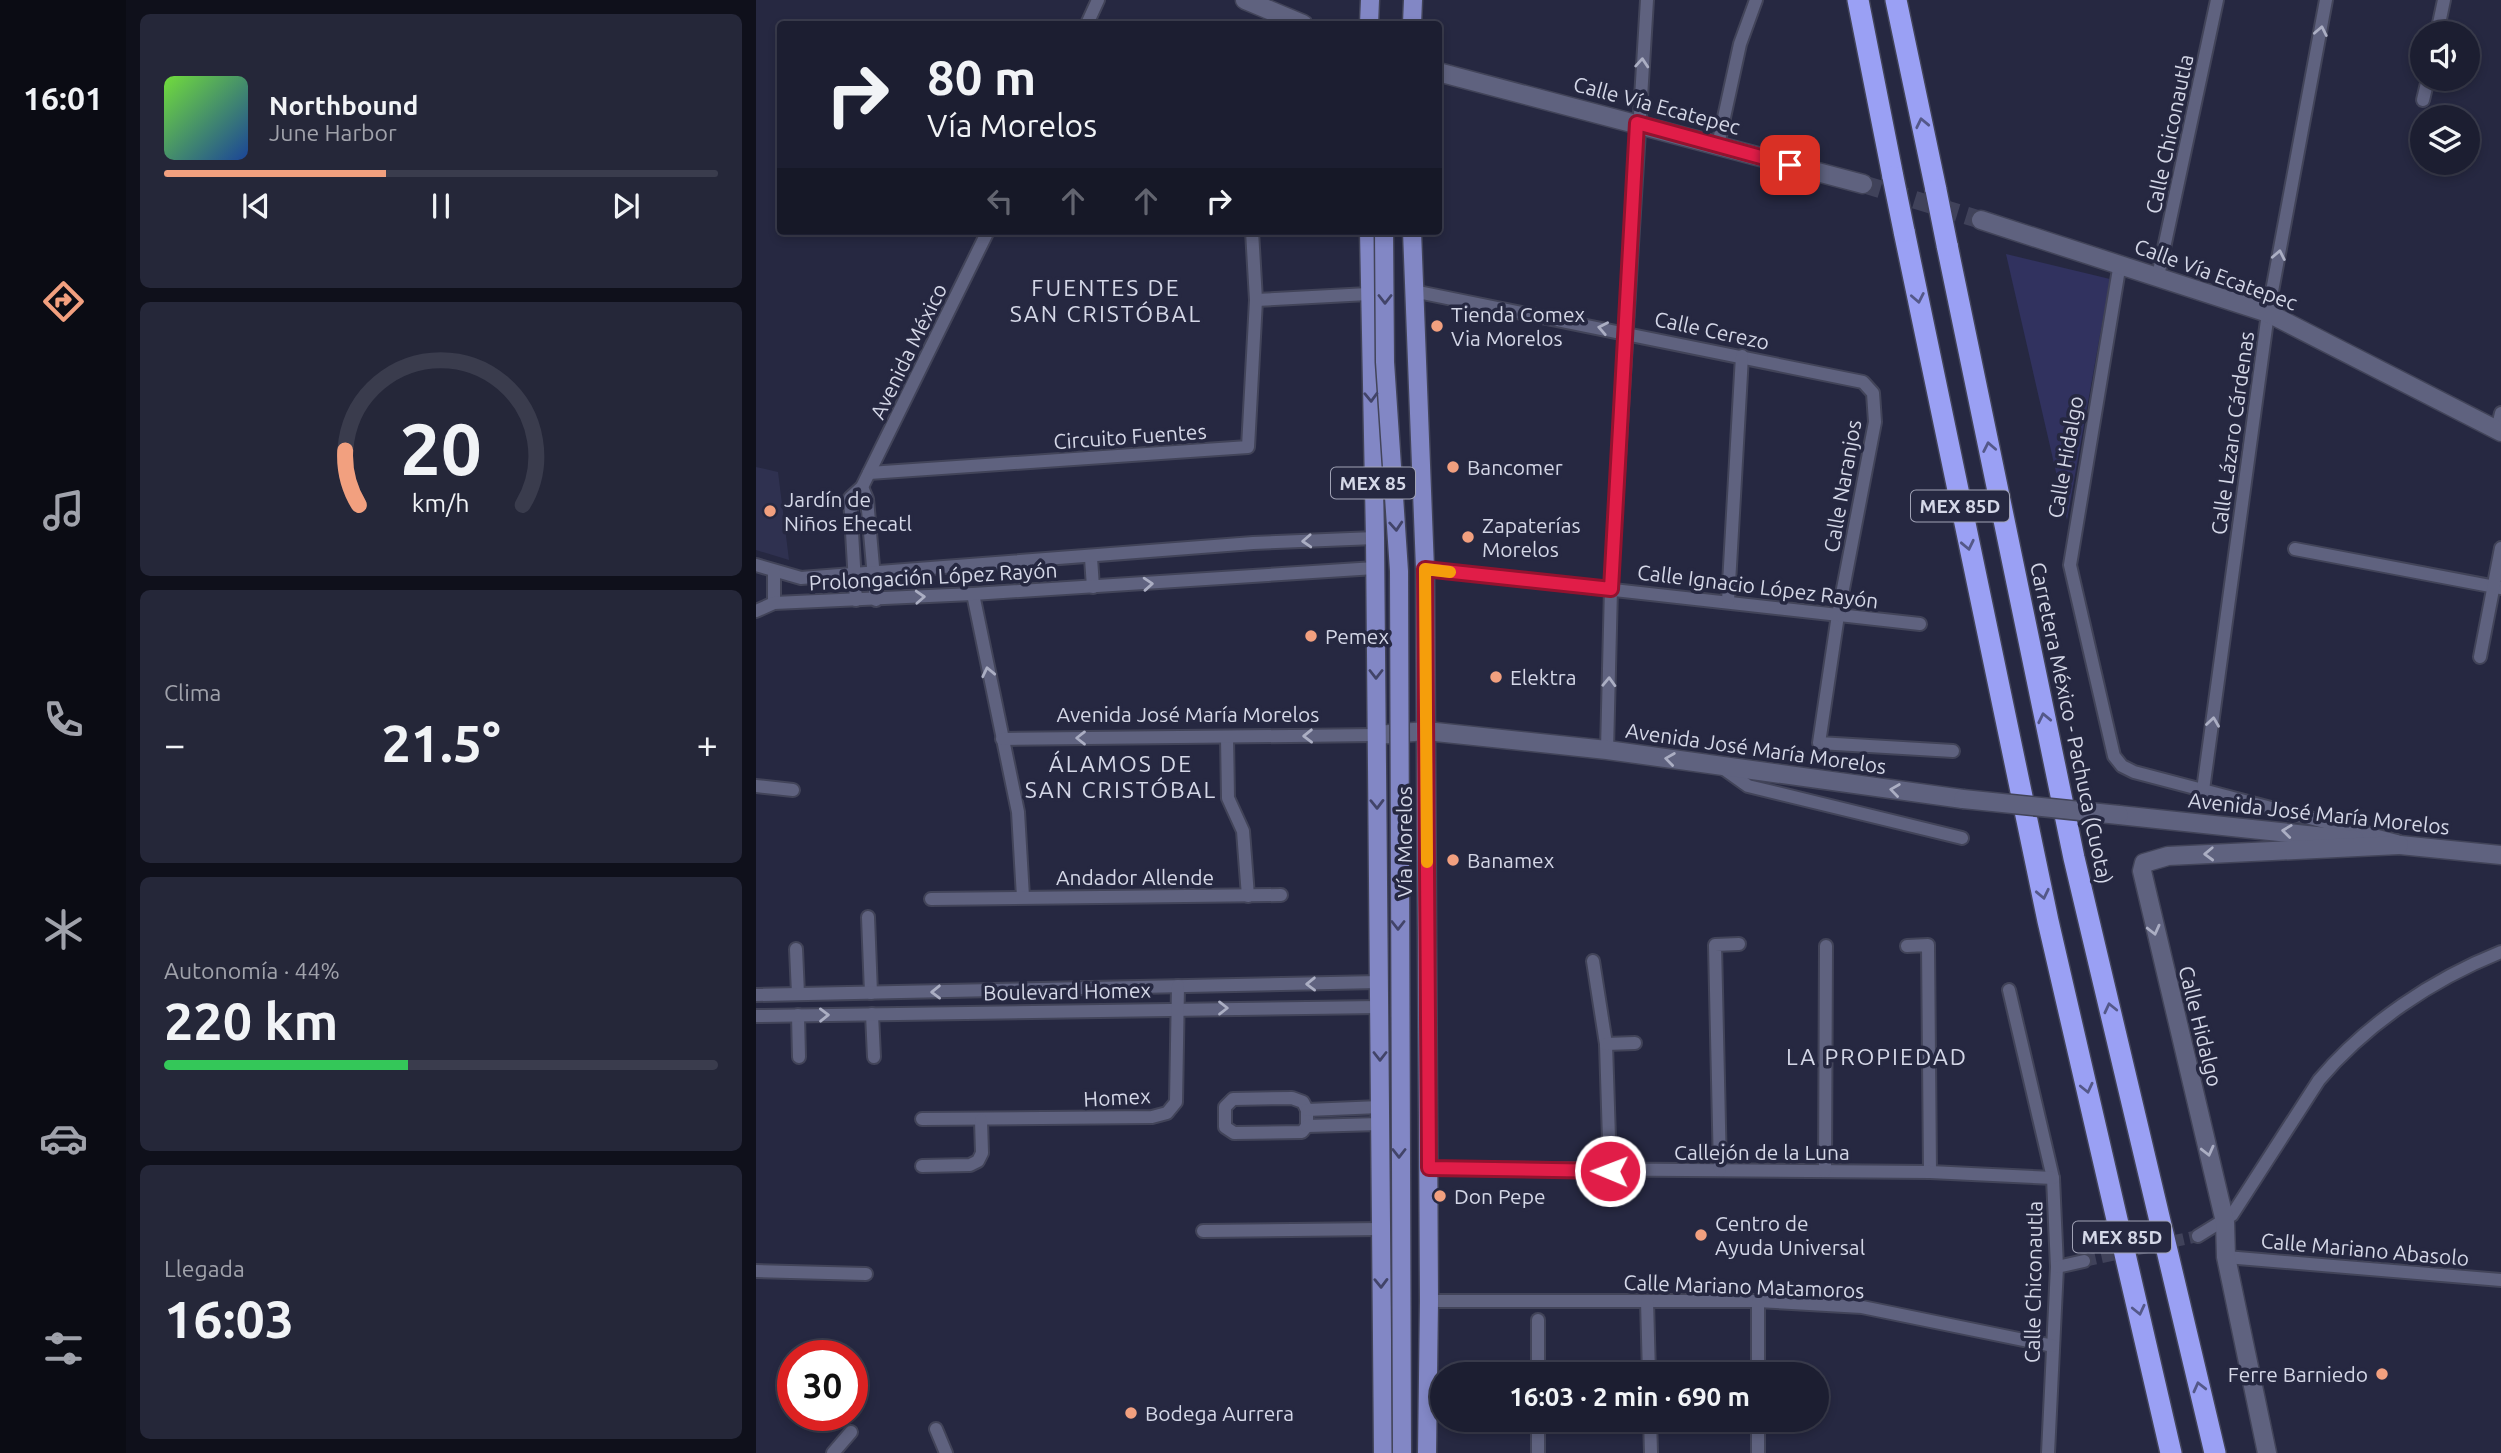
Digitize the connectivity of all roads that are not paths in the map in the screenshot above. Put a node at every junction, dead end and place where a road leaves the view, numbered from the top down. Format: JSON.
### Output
{"nodes":[{"id":1,"x":1098,"y":0,"type":"edge"},
{"id":2,"x":1245,"y":0,"type":"edge"},
{"id":3,"x":1370,"y":0,"type":"edge"},
{"id":4,"x":1413,"y":0,"type":"edge"},
{"id":5,"x":1647,"y":0,"type":"edge"},
{"id":6,"x":1756,"y":0,"type":"edge"},
{"id":7,"x":1858,"y":0,"type":"edge"},
{"id":8,"x":1896,"y":0,"type":"edge"},
{"id":9,"x":2217,"y":0,"type":"edge"},
{"id":10,"x":2326,"y":0,"type":"edge"},
{"id":11,"x":2444,"y":0,"type":"edge"},
{"id":12,"x":1088,"y":21,"type":"edge"},
{"id":13,"x":1296,"y":21,"type":"edge"},
{"id":14,"x":1369,"y":21,"type":"edge"},
{"id":15,"x":1412,"y":21,"type":"edge"},
{"id":16,"x":2440,"y":21,"type":"edge"},
{"id":17,"x":1442,"y":73,"type":"edge"},
{"id":18,"x":2425,"y":91,"type":"edge"},
{"id":19,"x":2423,"y":100,"type":"dead end"},
{"id":20,"x":1637,"y":123,"type":"junction"},
{"id":21,"x":1718,"y":145,"type":"junction"},
{"id":22,"x":1863,"y":184,"type":"tunnel mouth"},
{"id":23,"x":1981,"y":220,"type":"tunnel mouth"},
{"id":24,"x":986,"y":235,"type":"edge"},
{"id":25,"x":1252,"y":235,"type":"edge"},
{"id":26,"x":1369,"y":235,"type":"edge"},
{"id":27,"x":1384,"y":235,"type":"edge"},
{"id":28,"x":1412,"y":235,"type":"edge"},
{"id":29,"x":2120,"y":263,"type":"junction"},
{"id":30,"x":2158,"y":276,"type":"junction"},
{"id":31,"x":1413,"y":291,"type":"junction"},
{"id":32,"x":1368,"y":294,"type":"junction"},
{"id":33,"x":1256,"y":300,"type":"junction"},
{"id":34,"x":2267,"y":313,"type":"junction"},
{"id":35,"x":1627,"y":332,"type":"junction"},
{"id":36,"x":1742,"y":356,"type":"junction"},
{"id":37,"x":1873,"y":393,"type":"joint"},
{"id":38,"x":2500,"y":425,"type":"edge"},
{"id":39,"x":869,"y":473,"type":"junction"},
{"id":40,"x":862,"y":487,"type":"junction"},
{"id":41,"x":1375,"y":538,"type":"junction"},
{"id":42,"x":2295,"y":548,"type":"dead end"},
{"id":43,"x":2501,"y":548,"type":"edge"},
{"id":44,"x":1091,"y":558,"type":"junction"},
{"id":45,"x":756,"y":565,"type":"edge"},
{"id":46,"x":1375,"y":568,"type":"junction"},
{"id":47,"x":1425,"y":569,"type":"junction"},
{"id":48,"x":774,"y":571,"type":"junction"},
{"id":49,"x":854,"y":575,"type":"junction"},
{"id":50,"x":874,"y":575,"type":"junction"},
{"id":51,"x":1093,"y":587,"type":"junction"},
{"id":52,"x":2497,"y":587,"type":"edge"},
{"id":53,"x":1611,"y":589,"type":"junction"},
{"id":54,"x":972,"y":594,"type":"junction"},
{"id":55,"x":856,"y":600,"type":"junction"},
{"id":56,"x":876,"y":600,"type":"junction"},
{"id":57,"x":1728,"y":601,"type":"junction"},
{"id":58,"x":774,"y":603,"type":"junction"},
{"id":59,"x":756,"y":611,"type":"edge"},
{"id":60,"x":1838,"y":615,"type":"junction"},
{"id":61,"x":1920,"y":624,"type":"dead end"},
{"id":62,"x":2480,"y":657,"type":"dead end"},
{"id":63,"x":1426,"y":731,"type":"junction"},
{"id":64,"x":1377,"y":736,"type":"junction"},
{"id":65,"x":1227,"y":737,"type":"junction"},
{"id":66,"x":1002,"y":738,"type":"junction"},
{"id":67,"x":1607,"y":750,"type":"junction"},
{"id":68,"x":1953,"y":751,"type":"dead end"},
{"id":69,"x":1720,"y":766,"type":"junction"},
{"id":70,"x":756,"y":786,"type":"edge"},
{"id":71,"x":793,"y":789,"type":"dead end"},
{"id":72,"x":2203,"y":790,"type":"junction"},
{"id":73,"x":1962,"y":838,"type":"dead end"},
{"id":74,"x":2408,"y":846,"type":"junction"},
{"id":75,"x":2501,"y":855,"type":"edge"},
{"id":76,"x":1281,"y":895,"type":"dead end"},
{"id":77,"x":1248,"y":896,"type":"junction"},
{"id":78,"x":1023,"y":897,"type":"junction"},
{"id":79,"x":931,"y":898,"type":"dead end"},
{"id":80,"x":868,"y":917,"type":"dead end"},
{"id":81,"x":1739,"y":944,"type":"dead end"},
{"id":82,"x":1826,"y":946,"type":"dead end"},
{"id":83,"x":1907,"y":946,"type":"dead end"},
{"id":84,"x":796,"y":949,"type":"dead end"},
{"id":85,"x":2501,"y":952,"type":"edge"},
{"id":86,"x":1593,"y":961,"type":"dead end"},
{"id":87,"x":1379,"y":982,"type":"junction"},
{"id":88,"x":1178,"y":986,"type":"junction"},
{"id":89,"x":1001,"y":990,"type":"junction"},
{"id":90,"x":2009,"y":990,"type":"dead end"},
{"id":91,"x":871,"y":993,"type":"junction"},
{"id":92,"x":798,"y":994,"type":"junction"},
{"id":93,"x":756,"y":995,"type":"edge"},
{"id":94,"x":1379,"y":1007,"type":"junction"},
{"id":95,"x":1178,"y":1008,"type":"junction"},
{"id":96,"x":1001,"y":1012,"type":"junction"},
{"id":97,"x":872,"y":1014,"type":"junction"},
{"id":98,"x":798,"y":1015,"type":"junction"},
{"id":99,"x":756,"y":1016,"type":"edge"},
{"id":100,"x":1635,"y":1043,"type":"dead end"},
{"id":101,"x":1606,"y":1044,"type":"junction"},
{"id":102,"x":799,"y":1057,"type":"dead end"},
{"id":103,"x":874,"y":1057,"type":"dead end"},
{"id":104,"x":1307,"y":1110,"type":"junction"},
{"id":105,"x":1380,"y":1115,"type":"junction"},
{"id":106,"x":922,"y":1119,"type":"dead end"},
{"id":107,"x":981,"y":1120,"type":"junction"},
{"id":108,"x":1307,"y":1126,"type":"junction"},
{"id":109,"x":922,"y":1166,"type":"dead end"},
{"id":110,"x":1429,"y":1168,"type":"junction"},
{"id":111,"x":1720,"y":1170,"type":"junction"},
{"id":112,"x":1610,"y":1171,"type":"junction"},
{"id":113,"x":1825,"y":1171,"type":"junction"},
{"id":114,"x":1930,"y":1172,"type":"junction"},
{"id":115,"x":2053,"y":1178,"type":"junction"},
{"id":116,"x":2225,"y":1222,"type":"junction"},
{"id":117,"x":1381,"y":1229,"type":"junction"},
{"id":118,"x":1203,"y":1231,"type":"dead end"},
{"id":119,"x":2198,"y":1236,"type":"tunnel mouth"},
{"id":120,"x":2226,"y":1257,"type":"junction"},
{"id":121,"x":2084,"y":1261,"type":"tunnel mouth"},
{"id":122,"x":2057,"y":1267,"type":"junction"},
{"id":123,"x":756,"y":1271,"type":"edge"},
{"id":124,"x":866,"y":1273,"type":"dead end"},
{"id":125,"x":2501,"y":1280,"type":"edge"},
{"id":126,"x":1429,"y":1301,"type":"junction"},
{"id":127,"x":1647,"y":1301,"type":"junction"},
{"id":128,"x":1758,"y":1301,"type":"junction"},
{"id":129,"x":1538,"y":1320,"type":"dead end"},
{"id":130,"x":2053,"y":1346,"type":"junction"},
{"id":131,"x":1538,"y":1362,"type":"edge"},
{"id":132,"x":1649,"y":1362,"type":"edge"},
{"id":133,"x":1758,"y":1362,"type":"edge"},
{"id":134,"x":936,"y":1429,"type":"dead end"},
{"id":135,"x":851,"y":1432,"type":"dead end"},
{"id":136,"x":1538,"y":1432,"type":"edge"},
{"id":137,"x":1650,"y":1432,"type":"edge"},
{"id":138,"x":1758,"y":1432,"type":"edge"},
{"id":139,"x":833,"y":1453,"type":"edge"},
{"id":140,"x":946,"y":1453,"type":"edge"},
{"id":141,"x":1383,"y":1453,"type":"edge"},
{"id":142,"x":1402,"y":1453,"type":"edge"},
{"id":143,"x":1427,"y":1453,"type":"edge"},
{"id":144,"x":1538,"y":1453,"type":"edge"},
{"id":145,"x":1651,"y":1453,"type":"edge"},
{"id":146,"x":1758,"y":1453,"type":"edge"},
{"id":147,"x":2048,"y":1453,"type":"edge"},
{"id":148,"x":2171,"y":1453,"type":"edge"},
{"id":149,"x":2215,"y":1453,"type":"edge"},
{"id":150,"x":2267,"y":1453,"type":"edge"}],
"edges":[{"from":1,"to":12,"type":"street"},
{"from":2,"to":13,"type":"main road"},
{"from":3,"to":14,"type":"main road"},
{"from":4,"to":15,"type":"main road"},
{"from":20,"to":5,"type":"street","one_way":true},
{"from":6,"to":21,"type":"street"},
{"from":7,"to":148,"type":"highway","number":"MEX 85D","one_way":true,"bridge":true},
{"from":149,"to":8,"type":"highway","name":"Carretera México - Pachuca (Cuota)","number":"MEX 85D","one_way":true,"bridge":true},
{"from":9,"to":30,"type":"street","name":"Calle Chiconautla"},
{"from":34,"to":10,"type":"street","name":"Calle Lázaro Cárdenas","one_way":true},
{"from":11,"to":16,"type":"street"},
{"from":17,"to":20,"type":"main road","name":"Calle Vía Ecatepec"},
{"from":18,"to":19,"type":"street"},
{"from":20,"to":21,"type":"main road","name":"Calle Vía Ecatepec"},
{"from":20,"to":35,"type":"street"},
{"from":21,"to":22,"type":"main road","name":"Calle Vía Ecatepec"},
{"from":23,"to":29,"type":"main road","name":"Calle Vía Ecatepec"},
{"from":24,"to":39,"type":"street","name":"Avenida México"},
{"from":25,"to":33,"type":"street"},
{"from":26,"to":32,"type":"main road","name":"Vía Morelos","number":"MEX 85"},
{"from":27,"to":142,"type":"main road","one_way":true,"bridge":true},
{"from":28,"to":31,"type":"main road","name":"Vía Morelos","number":"MEX 85"},
{"from":29,"to":30,"type":"main road","name":"Calle Vía Ecatepec"},
{"from":29,"to":72,"type":"street","name":"Calle Hidalgo"},
{"from":30,"to":34,"type":"main road","name":"Calle Vía Ecatepec"},
{"from":35,"to":31,"type":"street","name":"Calle Cerezo","one_way":true},
{"from":31,"to":47,"type":"main road","name":"Vía Morelos","number":"MEX 85"},
{"from":32,"to":33,"type":"street"},
{"from":32,"to":41,"type":"main road","name":"Vía Morelos","number":"MEX 85","one_way":true},
{"from":33,"to":39,"type":"street","name":"Circuito Fuentes"},
{"from":34,"to":38,"type":"main road","name":"Calle Vía Ecatepec"},
{"from":72,"to":34,"type":"street","name":"Calle Lázaro Cárdenas","one_way":true},
{"from":35,"to":36,"type":"street","name":"Calle Cerezo"},
{"from":35,"to":53,"type":"street"},
{"from":36,"to":37,"type":"street","name":"Calle Cerezo"},
{"from":36,"to":57,"type":"street"},
{"from":37,"to":60,"type":"street","name":"Calle Naranjos"},
{"from":39,"to":40,"type":"street","name":"Avenida México"},
{"from":40,"to":49,"type":"street","name":"Avenida México"},
{"from":40,"to":50,"type":"street"},
{"from":41,"to":44,"type":"street","name":"Prolongación López Rayón","one_way":true},
{"from":41,"to":46,"type":"main road","name":"Vía Morelos","number":"MEX 85"},
{"from":42,"to":52,"type":"street"},
{"from":43,"to":52,"type":"street"},
{"from":44,"to":50,"type":"street","name":"Prolongación López Rayón"},
{"from":44,"to":51,"type":"street"},
{"from":45,"to":48,"type":"street","name":"Prolongación López Rayón"},
{"from":51,"to":46,"type":"street","name":"Prolongación López Rayón","one_way":true},
{"from":46,"to":64,"type":"main road","name":"Vía Morelos","number":"MEX 85","one_way":true},
{"from":47,"to":53,"type":"street","name":"Calle Ignacio López Rayón"},
{"from":47,"to":63,"type":"main road","name":"Vía Morelos","number":"MEX 85"},
{"from":48,"to":49,"type":"street","name":"Prolongación López Rayón"},
{"from":48,"to":58,"type":"street"},
{"from":49,"to":50,"type":"street","name":"Prolongación López Rayón"},
{"from":49,"to":55,"type":"street","name":"Avenida México"},
{"from":50,"to":56,"type":"street"},
{"from":51,"to":54,"type":"street","name":"Prolongación López Rayón"},
{"from":52,"to":62,"type":"street"},
{"from":53,"to":57,"type":"street","name":"Calle Ignacio López Rayón"},
{"from":67,"to":53,"type":"street","one_way":true},
{"from":56,"to":54,"type":"street","name":"Prolongación López Rayón","one_way":true},
{"from":66,"to":54,"type":"street","one_way":true},
{"from":55,"to":56,"type":"street","name":"Prolongación López Rayón"},
{"from":55,"to":58,"type":"street","name":"Prolongación López Rayón"},
{"from":57,"to":60,"type":"street","name":"Calle Ignacio López Rayón"},
{"from":58,"to":59,"type":"street","name":"Prolongación López Rayón"},
{"from":60,"to":61,"type":"street","name":"Calle Ignacio López Rayón"},
{"from":60,"to":68,"type":"street","name":"Calle Naranjos"},
{"from":63,"to":64,"type":"main road","name":"Avenida José María Morelos"},
{"from":63,"to":67,"type":"main road","name":"Avenida José María Morelos"},
{"from":63,"to":110,"type":"main road","name":"Vía Morelos","number":"MEX 85"},
{"from":64,"to":65,"type":"street","name":"Avenida José María Morelos","one_way":true},
{"from":64,"to":87,"type":"main road","name":"Vía Morelos","number":"MEX 85","one_way":true},
{"from":65,"to":66,"type":"street","name":"Avenida José María Morelos","one_way":true},
{"from":65,"to":77,"type":"street","name":"Andador Allende"},
{"from":66,"to":78,"type":"street"},
{"from":69,"to":67,"type":"main road","name":"Avenida José María Morelos","one_way":true},
{"from":69,"to":73,"type":"street"},
{"from":74,"to":69,"type":"main road","name":"Avenida José María Morelos","one_way":true,"bridge":true},
{"from":70,"to":71,"type":"street"},
{"from":72,"to":74,"type":"street","name":"Calle Hidalgo"},
{"from":74,"to":75,"type":"main road","name":"Avenida José María Morelos"},
{"from":74,"to":116,"type":"main road","name":"Calle Hidalgo","one_way":true},
{"from":76,"to":77,"type":"street","name":"Andador Allende"},
{"from":77,"to":78,"type":"street","name":"Andador Allende"},
{"from":78,"to":79,"type":"street","name":"Andador Allende"},
{"from":80,"to":91,"type":"street"},
{"from":81,"to":111,"type":"street"},
{"from":82,"to":113,"type":"street"},
{"from":83,"to":114,"type":"street"},
{"from":84,"to":92,"type":"street"},
{"from":85,"to":116,"type":"street"},
{"from":86,"to":101,"type":"street"},
{"from":87,"to":88,"type":"street","name":"Boulevard Homex","one_way":true},
{"from":87,"to":94,"type":"main road","name":"Vía Morelos","number":"MEX 85"},
{"from":88,"to":89,"type":"street","name":"Boulevard Homex"},
{"from":88,"to":95,"type":"street","name":"Homex"},
{"from":89,"to":91,"type":"street","name":"Boulevard Homex","one_way":true},
{"from":89,"to":96,"type":"street"},
{"from":90,"to":115,"type":"street","name":"Calle Chiconautla"},
{"from":91,"to":92,"type":"street","name":"Boulevard Homex"},
{"from":92,"to":93,"type":"street","name":"Boulevard Homex"},
{"from":95,"to":94,"type":"street","name":"Boulevard Homex","one_way":true},
{"from":94,"to":105,"type":"main road","name":"Vía Morelos","number":"MEX 85","one_way":true},
{"from":95,"to":96,"type":"street","name":"Boulevard Homex"},
{"from":95,"to":107,"type":"street","name":"Homex"},
{"from":96,"to":97,"type":"street","name":"Boulevard Homex"},
{"from":98,"to":97,"type":"street","name":"Boulevard Homex","one_way":true},
{"from":97,"to":103,"type":"street"},
{"from":98,"to":99,"type":"street","name":"Boulevard Homex"},
{"from":98,"to":102,"type":"street"},
{"from":100,"to":101,"type":"street"},
{"from":101,"to":112,"type":"street"},
{"from":104,"to":105,"type":"street"},
{"from":104,"to":108,"type":"street"},
{"from":104,"to":108,"type":"street"},
{"from":105,"to":108,"type":"street"},
{"from":105,"to":117,"type":"main road","name":"Vía Morelos","number":"MEX 85"},
{"from":106,"to":107,"type":"street","name":"Homex"},
{"from":107,"to":109,"type":"street"},
{"from":110,"to":112,"type":"street","name":"Callejón de la Luna"},
{"from":110,"to":126,"type":"main road","name":"Vía Morelos","number":"MEX 85"},
{"from":111,"to":112,"type":"street","name":"Callejón de la Luna"},
{"from":111,"to":113,"type":"street","name":"Callejón de la Luna"},
{"from":113,"to":114,"type":"street","name":"Callejón de la Luna"},
{"from":114,"to":115,"type":"street","name":"Callejón de la Luna"},
{"from":115,"to":122,"type":"street","name":"Calle Chiconautla"},
{"from":116,"to":119,"type":"street"},
{"from":116,"to":120,"type":"main road","name":"Calle Hidalgo"},
{"from":117,"to":118,"type":"street"},
{"from":117,"to":141,"type":"main road","name":"Vía Morelos","number":"MEX 85","one_way":true},
{"from":120,"to":125,"type":"street","name":"Calle Mariano Abasolo"},
{"from":120,"to":150,"type":"main road","name":"Calle Hidalgo"},
{"from":121,"to":122,"type":"street"},
{"from":122,"to":130,"type":"street","name":"Calle Chiconautla"},
{"from":123,"to":124,"type":"street"},
{"from":126,"to":127,"type":"street","name":"Calle Mariano Matamoros"},
{"from":126,"to":143,"type":"main road","name":"Vía Morelos","number":"MEX 85"},
{"from":127,"to":128,"type":"street","name":"Calle Mariano Matamoros"},
{"from":127,"to":132,"type":"street"},
{"from":128,"to":130,"type":"street","name":"Calle Mariano Matamoros"},
{"from":128,"to":133,"type":"street"},
{"from":129,"to":131,"type":"street"},
{"from":130,"to":147,"type":"street","name":"Calle Chiconautla"},
{"from":134,"to":140,"type":"street"},
{"from":135,"to":139,"type":"street"},
{"from":136,"to":144,"type":"street"},
{"from":137,"to":145,"type":"street"},
{"from":138,"to":146,"type":"street"}]}
